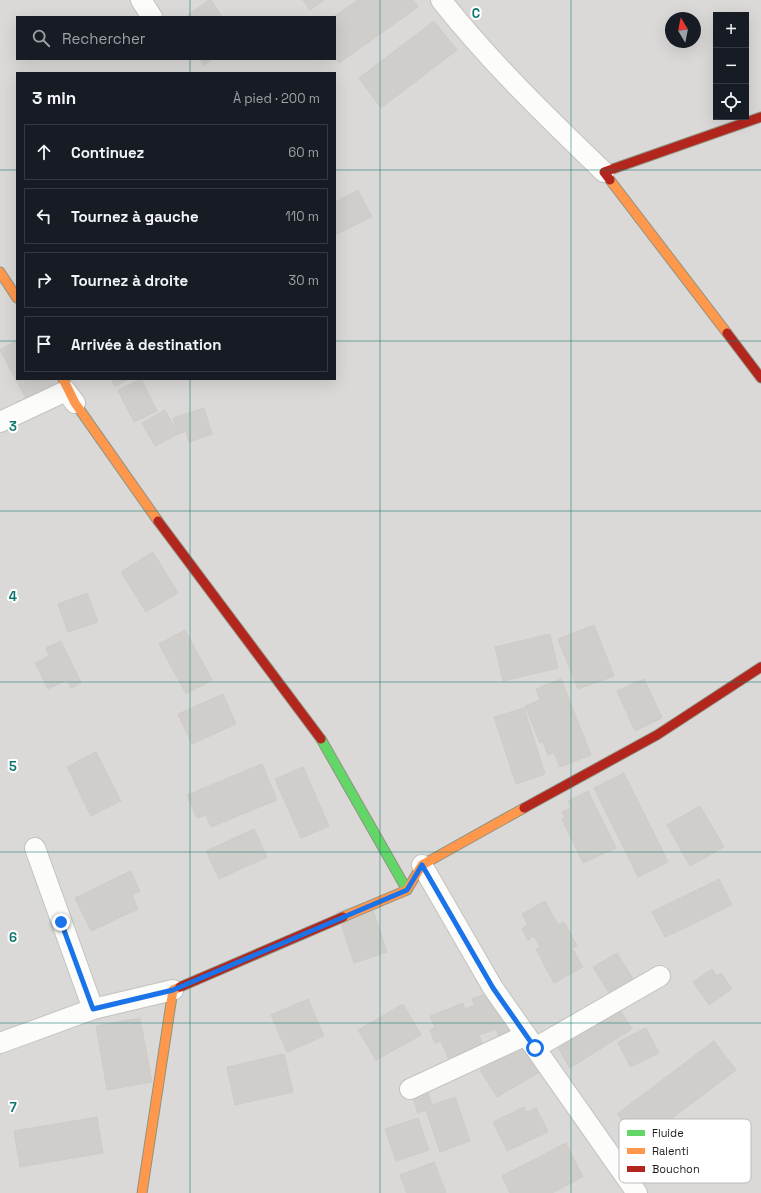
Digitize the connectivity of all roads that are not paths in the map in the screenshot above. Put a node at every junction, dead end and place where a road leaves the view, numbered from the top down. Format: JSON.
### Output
{"nodes":[{"id":1,"x":141,"y":0,"type":"edge"},
{"id":2,"x":441,"y":0,"type":"edge"},
{"id":3,"x":151,"y":16,"type":"edge"},
{"id":4,"x":761,"y":117,"type":"edge"},
{"id":5,"x":604,"y":172,"type":"junction"},
{"id":6,"x":0,"y":272,"type":"edge"},
{"id":7,"x":16,"y":296,"type":"edge"},
{"id":8,"x":761,"y":378,"type":"edge"},
{"id":9,"x":64,"y":380,"type":"edge"},
{"id":10,"x":75,"y":403,"type":"junction"},
{"id":11,"x":0,"y":422,"type":"edge"},
{"id":12,"x":761,"y":667,"type":"edge"},
{"id":13,"x":35,"y":848,"type":"dead end"},
{"id":14,"x":422,"y":865,"type":"junction"},
{"id":15,"x":407,"y":890,"type":"junction"},
{"id":16,"x":660,"y":976,"type":"dead end"},
{"id":17,"x":173,"y":990,"type":"junction"},
{"id":18,"x":93,"y":1009,"type":"junction"},
{"id":19,"x":0,"y":1042,"type":"edge"},
{"id":20,"x":531,"y":1042,"type":"junction"},
{"id":21,"x":410,"y":1089,"type":"dead end"},
{"id":22,"x":619,"y":1167,"type":"edge"},
{"id":23,"x":630,"y":1183,"type":"edge"},
{"id":24,"x":142,"y":1193,"type":"edge"},
{"id":25,"x":637,"y":1193,"type":"edge"}],
"edges":[{"from":1,"to":3,"type":"street"},
{"from":2,"to":5,"type":"street"},
{"from":4,"to":5,"type":"street"},
{"from":5,"to":8,"type":"street"},
{"from":6,"to":7,"type":"street"},
{"from":9,"to":10,"type":"street"},
{"from":10,"to":11,"type":"street"},
{"from":10,"to":15,"type":"street"},
{"from":12,"to":14,"type":"street"},
{"from":13,"to":18,"type":"street"},
{"from":14,"to":15,"type":"street"},
{"from":14,"to":20,"type":"street"},
{"from":15,"to":17,"type":"street"},
{"from":16,"to":20,"type":"street"},
{"from":17,"to":18,"type":"street"},
{"from":17,"to":24,"type":"street"},
{"from":18,"to":19,"type":"street"},
{"from":20,"to":21,"type":"street"},
{"from":20,"to":22,"type":"street"},
{"from":23,"to":25,"type":"street"}]}
